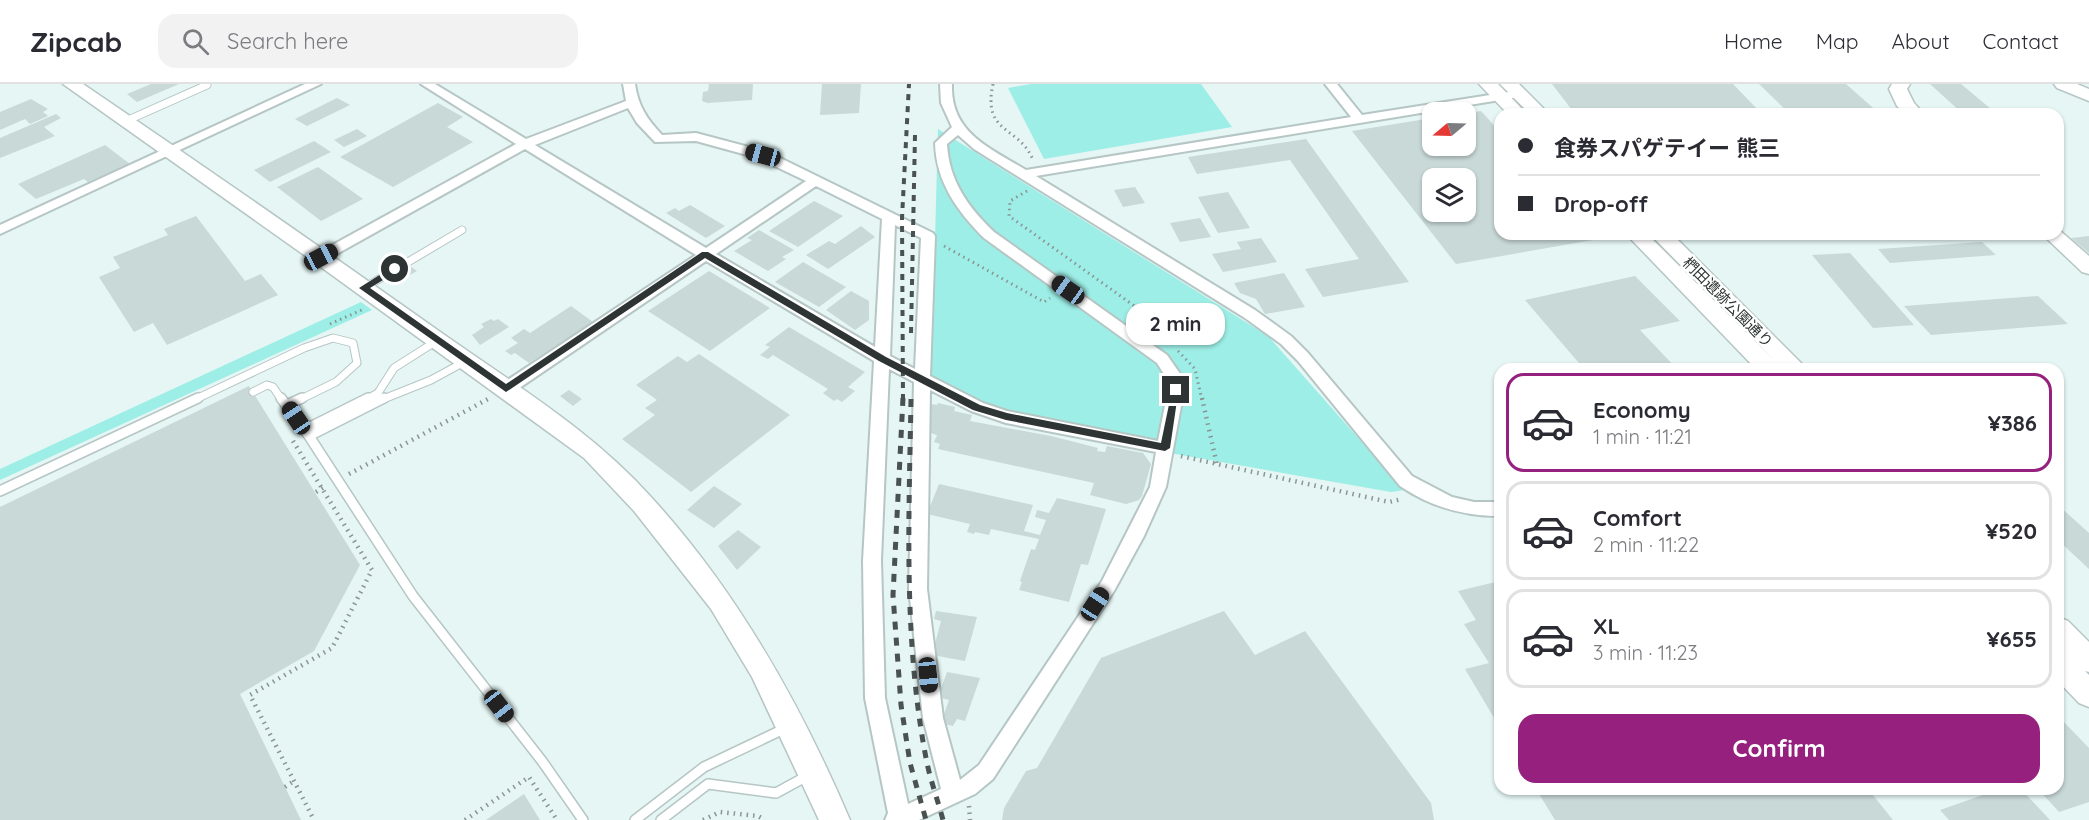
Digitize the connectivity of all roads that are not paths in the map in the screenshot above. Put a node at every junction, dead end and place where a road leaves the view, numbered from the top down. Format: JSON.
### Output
{"nodes":[{"id":1,"x":72,"y":84,"type":"edge"},
{"id":2,"x":315,"y":84,"type":"edge"},
{"id":3,"x":427,"y":84,"type":"edge"},
{"id":4,"x":629,"y":84,"type":"edge"},
{"id":5,"x":946,"y":84,"type":"edge"},
{"id":6,"x":1331,"y":84,"type":"edge"},
{"id":7,"x":1900,"y":84,"type":"edge"},
{"id":8,"x":2063,"y":84,"type":"edge"},
{"id":9,"x":207,"y":86,"type":"edge"},
{"id":10,"x":1504,"y":89,"type":"edge"},
{"id":11,"x":2089,"y":96,"type":"edge"},
{"id":12,"x":631,"y":103,"type":"junction"},
{"id":13,"x":1515,"y":108,"type":"edge"},
{"id":14,"x":1531,"y":108,"type":"edge"},
{"id":15,"x":1908,"y":108,"type":"edge"},
{"id":16,"x":1359,"y":119,"type":"junction"},
{"id":17,"x":126,"y":121,"type":"junction"},
{"id":18,"x":958,"y":128,"type":"junction"},
{"id":19,"x":525,"y":144,"type":"junction"},
{"id":20,"x":170,"y":151,"type":"junction"},
{"id":21,"x":1028,"y":169,"type":"junction"},
{"id":22,"x":815,"y":181,"type":"junction"},
{"id":23,"x":889,"y":219,"type":"junction"},
{"id":24,"x":0,"y":230,"type":"edge"},
{"id":25,"x":462,"y":230,"type":"dead end"},
{"id":26,"x":1642,"y":240,"type":"edge"},
{"id":27,"x":1666,"y":240,"type":"edge"},
{"id":28,"x":2059,"y":240,"type":"edge"},
{"id":29,"x":705,"y":254,"type":"junction"},
{"id":30,"x":321,"y":257,"type":"junction"},
{"id":31,"x":2089,"y":267,"type":"edge"},
{"id":32,"x":364,"y":288,"type":"junction"},
{"id":33,"x":438,"y":340,"type":"junction"},
{"id":34,"x":883,"y":359,"type":"junction"},
{"id":35,"x":466,"y":361,"type":"junction"},
{"id":36,"x":1763,"y":363,"type":"edge"},
{"id":37,"x":1790,"y":363,"type":"edge"},
{"id":38,"x":922,"y":380,"type":"junction"},
{"id":39,"x":253,"y":392,"type":"dead end"},
{"id":40,"x":502,"y":396,"type":"junction"},
{"id":41,"x":287,"y":405,"type":"junction"},
{"id":42,"x":307,"y":433,"type":"junction"},
{"id":43,"x":1165,"y":448,"type":"junction"},
{"id":44,"x":0,"y":491,"type":"edge"},
{"id":45,"x":1494,"y":508,"type":"edge"},
{"id":46,"x":2064,"y":635,"type":"edge"},
{"id":47,"x":2089,"y":660,"type":"edge"},
{"id":48,"x":2064,"y":668,"type":"edge"},
{"id":49,"x":2089,"y":694,"type":"edge"},
{"id":50,"x":790,"y":726,"type":"junction"},
{"id":51,"x":812,"y":773,"type":"junction"},
{"id":52,"x":953,"y":794,"type":"junction"},
{"id":53,"x":898,"y":819,"type":"edge"},
{"id":54,"x":583,"y":820,"type":"edge"},
{"id":55,"x":635,"y":820,"type":"edge"},
{"id":56,"x":661,"y":820,"type":"edge"},
{"id":57,"x":834,"y":820,"type":"edge"}],
"edges":[{"from":1,"to":17,"type":"street"},
{"from":2,"to":20,"type":"street"},
{"from":3,"to":19,"type":"street"},
{"from":4,"to":12,"type":"street"},
{"from":5,"to":18,"type":"street"},
{"from":6,"to":16,"type":"street"},
{"from":7,"to":15,"type":"street"},
{"from":8,"to":11,"type":"street"},
{"from":9,"to":17,"type":"lane"},
{"from":10,"to":13,"type":"street"},
{"from":10,"to":14,"type":"street"},
{"from":10,"to":16,"type":"street"},
{"from":12,"to":19,"type":"street"},
{"from":12,"to":22,"type":"street"},
{"from":16,"to":21,"type":"street"},
{"from":17,"to":20,"type":"street"},
{"from":18,"to":21,"type":"street"},
{"from":18,"to":43,"type":"street"},
{"from":19,"to":29,"type":"street"},
{"from":19,"to":30,"type":"street"},
{"from":20,"to":24,"type":"street"},
{"from":20,"to":30,"type":"street"},
{"from":21,"to":45,"type":"street"},
{"from":22,"to":23,"type":"street"},
{"from":22,"to":29,"type":"street"},
{"from":23,"to":34,"type":"street"},
{"from":23,"to":38,"type":"street"},
{"from":25,"to":32,"type":"lane"},
{"from":26,"to":36,"type":"street","name":"椚田遺跡公園通り"},
{"from":27,"to":37,"type":"street","name":"椚田遺跡公園通り"},
{"from":28,"to":31,"type":"street"},
{"from":29,"to":34,"type":"street"},
{"from":29,"to":40,"type":"street"},
{"from":30,"to":32,"type":"street"},
{"from":32,"to":33,"type":"street"},
{"from":33,"to":35,"type":"street"},
{"from":33,"to":42,"type":"lane"},
{"from":34,"to":38,"type":"street"},
{"from":34,"to":53,"type":"street"},
{"from":35,"to":40,"type":"street"},
{"from":35,"to":42,"type":"lane"},
{"from":38,"to":43,"type":"street"},
{"from":38,"to":52,"type":"street"},
{"from":39,"to":41,"type":"lane"},
{"from":40,"to":50,"type":"street"},
{"from":41,"to":42,"type":"lane"},
{"from":41,"to":44,"type":"lane"},
{"from":42,"to":54,"type":"lane"},
{"from":43,"to":52,"type":"street"},
{"from":46,"to":47,"type":"street"},
{"from":48,"to":49,"type":"street"},
{"from":50,"to":51,"type":"street"},
{"from":50,"to":55,"type":"lane"},
{"from":51,"to":56,"type":"lane"},
{"from":51,"to":57,"type":"street"},
{"from":52,"to":53,"type":"street"}]}
